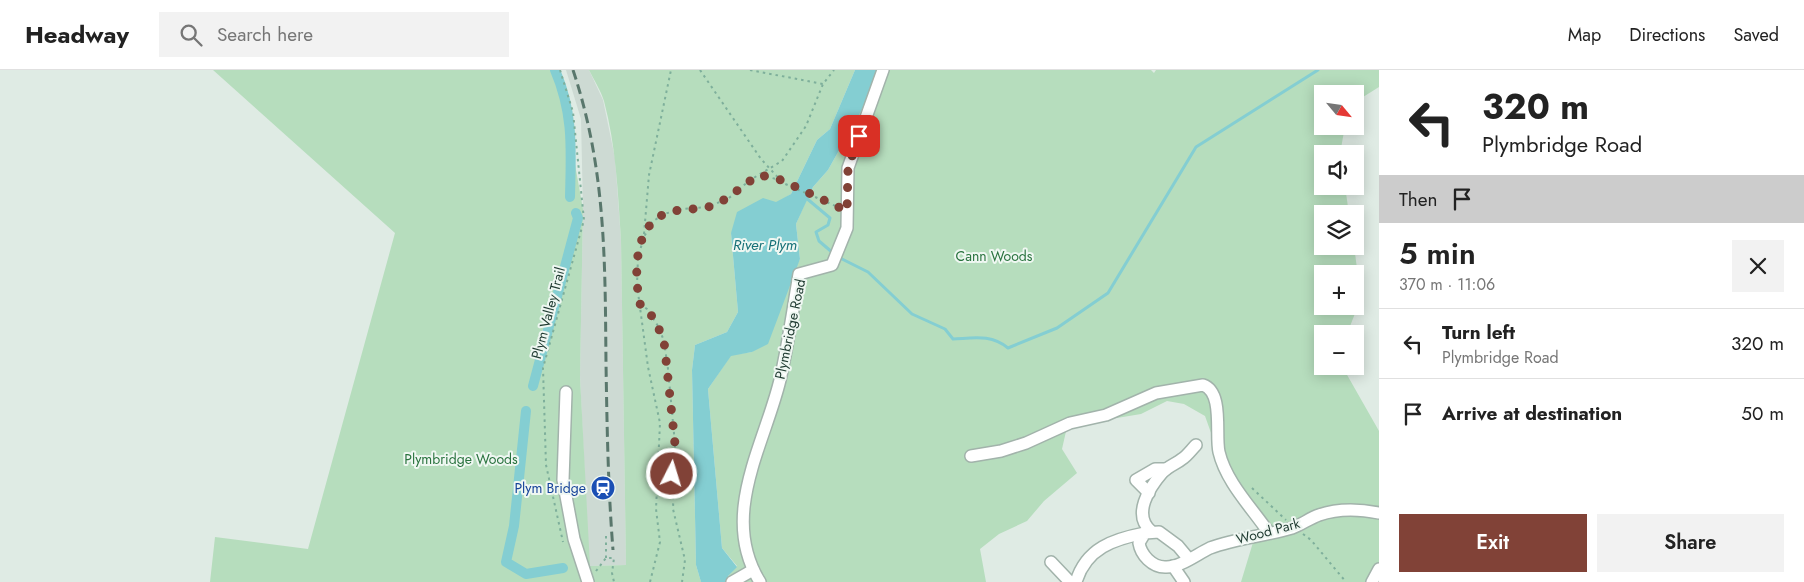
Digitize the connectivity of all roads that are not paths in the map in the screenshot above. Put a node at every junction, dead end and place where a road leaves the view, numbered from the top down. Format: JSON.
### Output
{"nodes":[{"id":1,"x":883,"y":70,"type":"edge"},
{"id":2,"x":566,"y":392,"type":"dead end"},
{"id":3,"x":1196,"y":445,"type":"dead end"},
{"id":4,"x":971,"y":456,"type":"dead end"},
{"id":5,"x":1166,"y":469,"type":"junction"},
{"id":6,"x":1149,"y":493,"type":"junction"},
{"id":7,"x":1379,"y":514,"type":"edge"},
{"id":8,"x":1148,"y":532,"type":"junction"},
{"id":9,"x":1269,"y":533,"type":"junction"},
{"id":10,"x":1188,"y":558,"type":"junction"},
{"id":11,"x":1052,"y":562,"type":"dead end"},
{"id":12,"x":1173,"y":566,"type":"junction"},
{"id":13,"x":1379,"y":569,"type":"edge"},
{"id":14,"x":753,"y":570,"type":"junction"},
{"id":15,"x":587,"y":578,"type":"edge"},
{"id":16,"x":736,"y":580,"type":"edge"},
{"id":17,"x":760,"y":582,"type":"edge"},
{"id":18,"x":1070,"y":582,"type":"edge"},
{"id":19,"x":1076,"y":582,"type":"edge"},
{"id":20,"x":1184,"y":582,"type":"edge"},
{"id":21,"x":1372,"y":582,"type":"edge"}],
"edges":[{"from":1,"to":14,"type":"street","name":"Plymbridge Road"},
{"from":2,"to":15,"type":"street"},
{"from":3,"to":5,"type":"street"},
{"from":4,"to":9,"type":"street"},
{"from":5,"to":6,"type":"street"},
{"from":5,"to":6,"type":"street"},
{"from":6,"to":8,"type":"street"},
{"from":7,"to":9,"type":"street","name":"Wood Park"},
{"from":8,"to":10,"type":"street"},
{"from":8,"to":12,"type":"street"},
{"from":8,"to":19,"type":"street"},
{"from":9,"to":10,"type":"street","name":"Wood Park"},
{"from":10,"to":12,"type":"street","name":"Wood Park"},
{"from":11,"to":18,"type":"street"},
{"from":12,"to":20,"type":"street"},
{"from":13,"to":21,"type":"street"},
{"from":14,"to":16,"type":"street"},
{"from":14,"to":17,"type":"street","name":"Plymbridge Road"}]}
